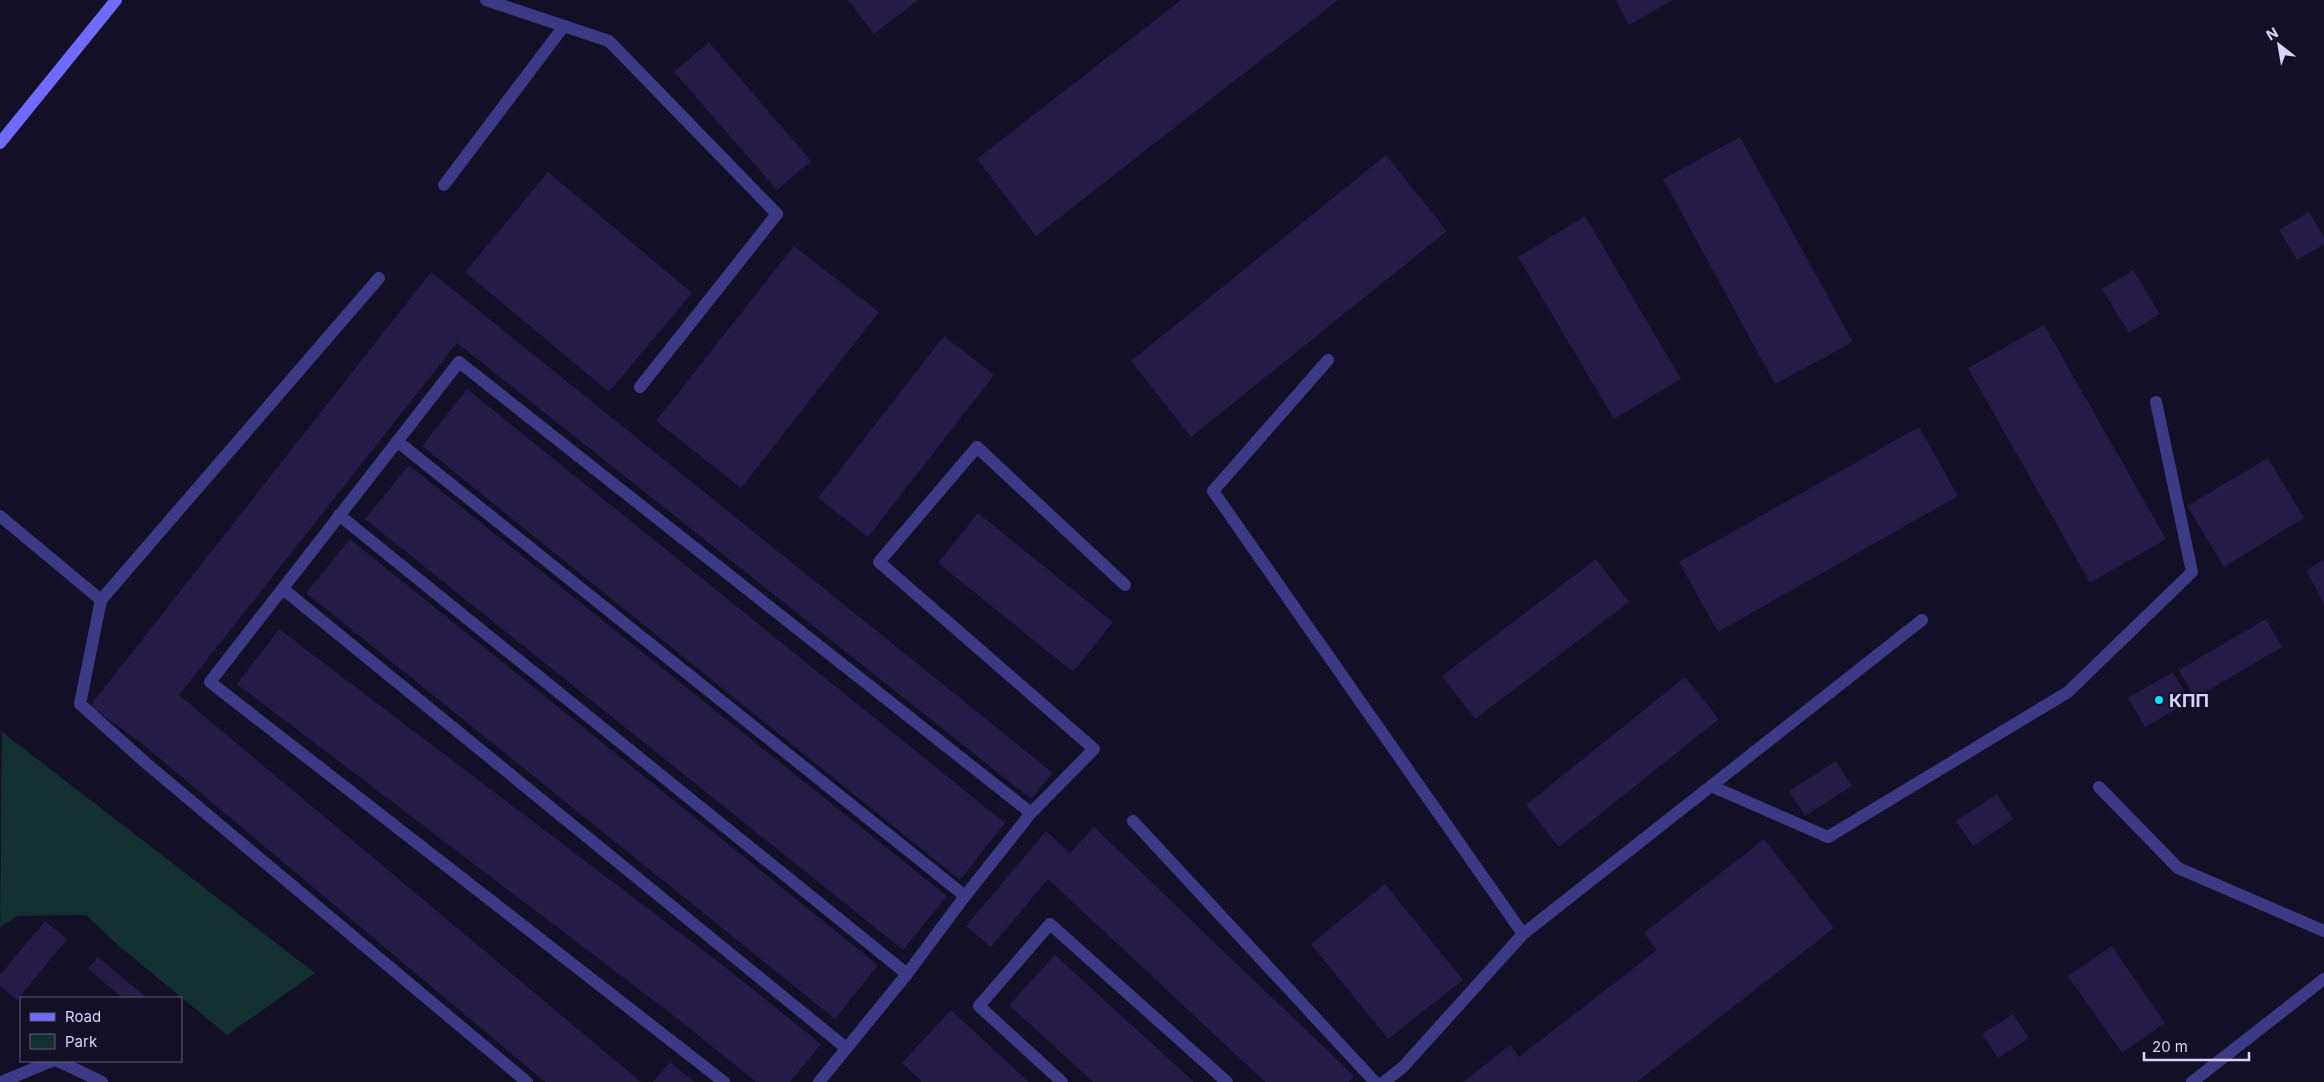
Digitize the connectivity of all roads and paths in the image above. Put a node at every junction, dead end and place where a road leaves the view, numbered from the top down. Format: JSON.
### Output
{"nodes":[{"id":1,"x":116,"y":0,"type":"edge"},
{"id":2,"x":486,"y":0,"type":"edge"},
{"id":3,"x":564,"y":26,"type":"junction"},
{"id":4,"x":0,"y":143,"type":"edge"},
{"id":5,"x":444,"y":185,"type":"dead end"},
{"id":6,"x":379,"y":278,"type":"dead end"},
{"id":7,"x":1328,"y":360,"type":"dead end"},
{"id":8,"x":640,"y":387,"type":"dead end"},
{"id":9,"x":2156,"y":402,"type":"dead end"},
{"id":10,"x":398,"y":441,"type":"junction"},
{"id":11,"x":339,"y":515,"type":"junction"},
{"id":12,"x":0,"y":516,"type":"edge"},
{"id":13,"x":1125,"y":586,"type":"dead end"},
{"id":14,"x":283,"y":589,"type":"junction"},
{"id":15,"x":102,"y":600,"type":"junction"},
{"id":16,"x":1922,"y":620,"type":"dead end"},
{"id":17,"x":1711,"y":786,"type":"junction"},
{"id":18,"x":2099,"y":787,"type":"dead end"},
{"id":19,"x":1031,"y":813,"type":"junction"},
{"id":20,"x":1132,"y":821,"type":"dead end"},
{"id":21,"x":965,"y":896,"type":"junction"},
{"id":22,"x":2324,"y":931,"type":"edge"},
{"id":23,"x":1523,"y":934,"type":"junction"},
{"id":24,"x":907,"y":974,"type":"junction"},
{"id":25,"x":2324,"y":979,"type":"edge"},
{"id":26,"x":846,"y":1048,"type":"junction"},
{"id":27,"x":50,"y":1062,"type":"edge"},
{"id":28,"x":60,"y":1062,"type":"edge"},
{"id":29,"x":1,"y":1082,"type":"edge"},
{"id":30,"x":102,"y":1082,"type":"edge"},
{"id":31,"x":527,"y":1082,"type":"edge"},
{"id":32,"x":724,"y":1082,"type":"edge"},
{"id":33,"x":819,"y":1082,"type":"edge"},
{"id":34,"x":1062,"y":1082,"type":"edge"},
{"id":35,"x":1227,"y":1082,"type":"edge"},
{"id":36,"x":1375,"y":1082,"type":"edge"},
{"id":37,"x":1384,"y":1082,"type":"edge"},
{"id":38,"x":2192,"y":1082,"type":"edge"}],
"edges":[{"from":1,"to":4,"type":"street"},
{"from":2,"to":3,"type":"lane"},
{"from":3,"to":5,"type":"lane"},
{"from":3,"to":8,"type":"lane"},
{"from":6,"to":15,"type":"lane"},
{"from":7,"to":23,"type":"lane"},
{"from":9,"to":17,"type":"lane"},
{"from":10,"to":11,"type":"lane"},
{"from":10,"to":19,"type":"lane"},
{"from":10,"to":21,"type":"lane"},
{"from":11,"to":14,"type":"lane"},
{"from":11,"to":24,"type":"lane"},
{"from":12,"to":15,"type":"lane"},
{"from":13,"to":19,"type":"lane"},
{"from":14,"to":26,"type":"lane"},
{"from":14,"to":32,"type":"lane"},
{"from":15,"to":31,"type":"lane"},
{"from":16,"to":17,"type":"lane"},
{"from":17,"to":23,"type":"lane"},
{"from":18,"to":22,"type":"lane"},
{"from":19,"to":21,"type":"lane"},
{"from":20,"to":36,"type":"lane"},
{"from":21,"to":24,"type":"lane"},
{"from":23,"to":37,"type":"lane"},
{"from":24,"to":26,"type":"lane"},
{"from":25,"to":38,"type":"lane"},
{"from":26,"to":33,"type":"lane"},
{"from":27,"to":29,"type":"lane"},
{"from":28,"to":30,"type":"lane"},
{"from":34,"to":35,"type":"lane"}]}
